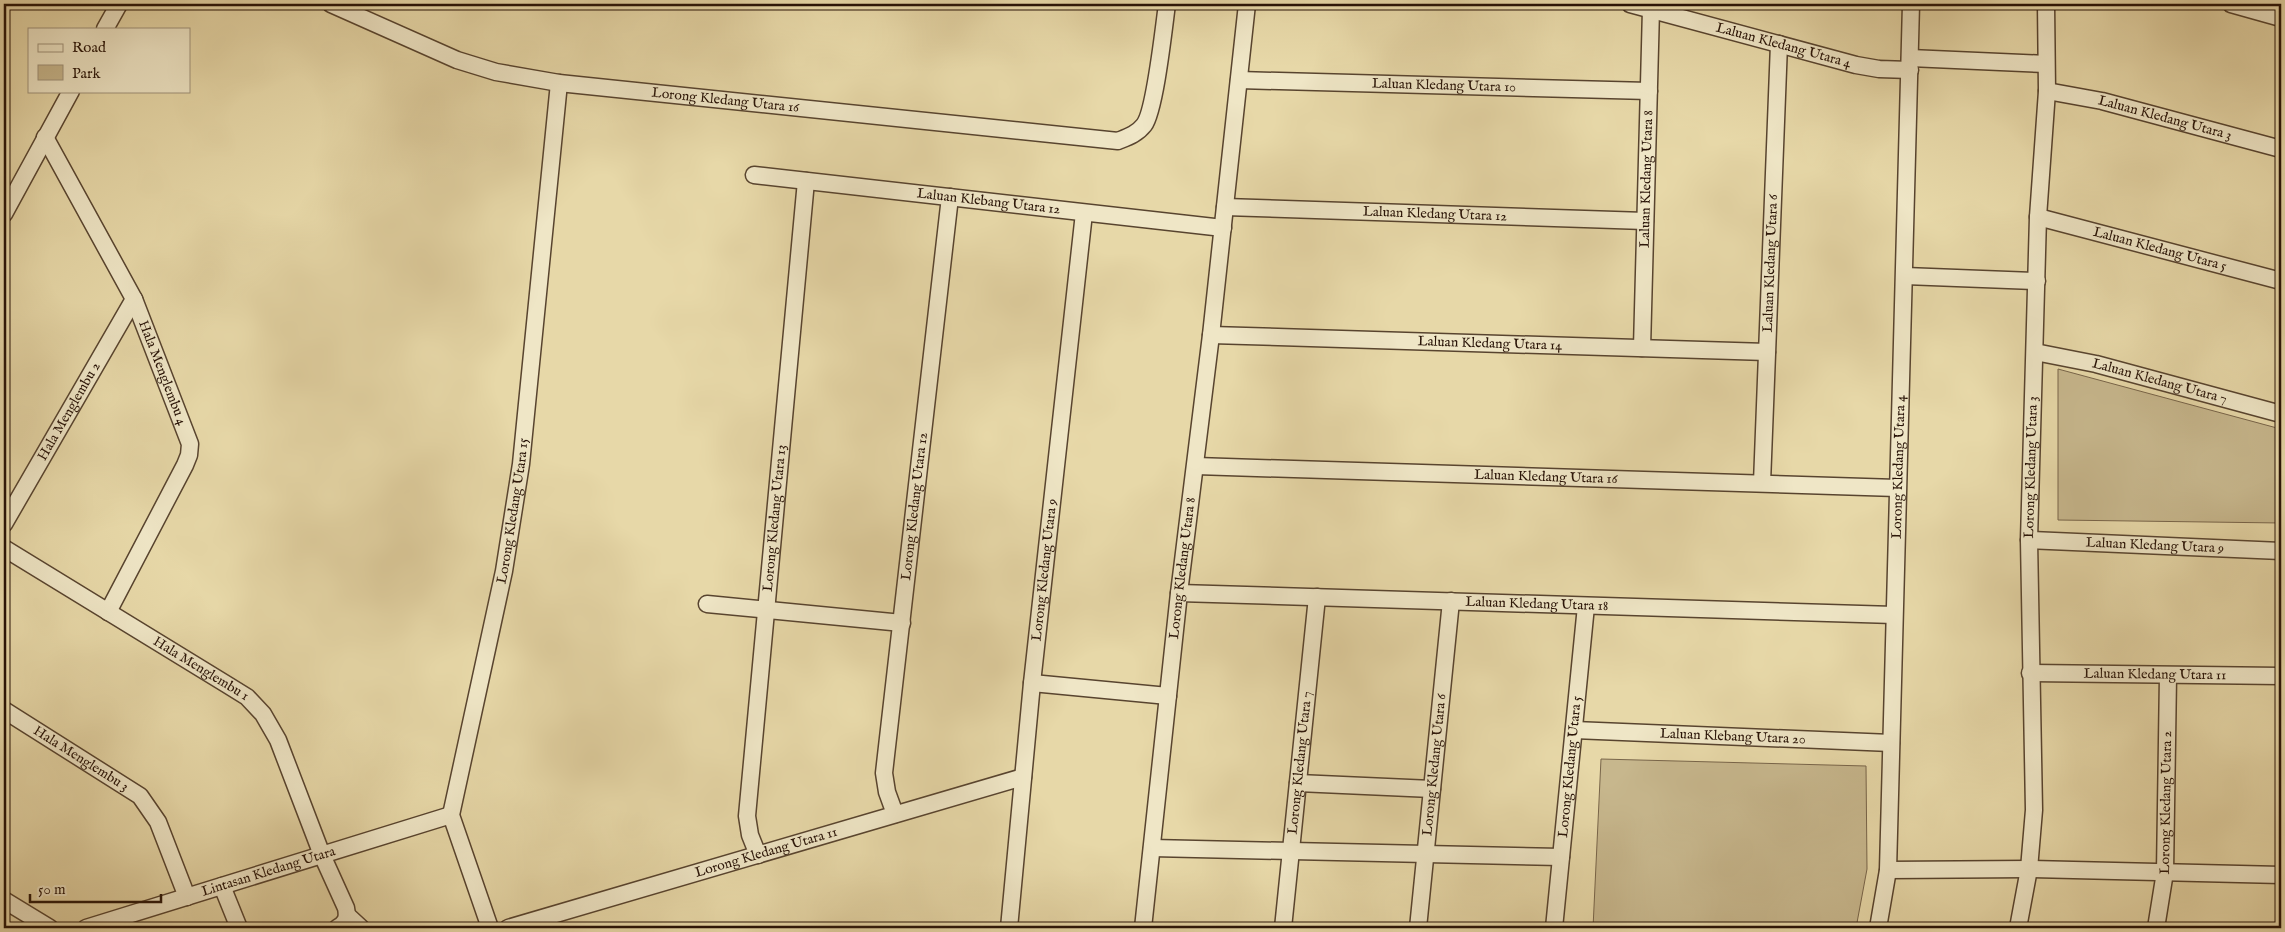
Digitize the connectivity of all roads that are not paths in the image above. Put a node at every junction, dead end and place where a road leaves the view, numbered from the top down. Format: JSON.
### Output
{"nodes":[{"id":1,"x":119,"y":4,"type":"edge"},
{"id":2,"x":331,"y":4,"type":"edge"},
{"id":3,"x":1167,"y":4,"type":"edge"},
{"id":4,"x":1247,"y":4,"type":"edge"},
{"id":5,"x":1630,"y":4,"type":"edge"},
{"id":6,"x":1911,"y":4,"type":"edge"},
{"id":7,"x":2046,"y":4,"type":"edge"},
{"id":8,"x":2231,"y":4,"type":"edge"},
{"id":9,"x":1651,"y":10,"type":"junction"},
{"id":10,"x":2281,"y":18,"type":"edge"},
{"id":11,"x":106,"y":28,"type":"edge"},
{"id":12,"x":1779,"y":44,"type":"junction"},
{"id":13,"x":1910,"y":64,"type":"junction"},
{"id":14,"x":2046,"y":64,"type":"junction"},
{"id":15,"x":1239,"y":80,"type":"junction"},
{"id":16,"x":559,"y":83,"type":"junction"},
{"id":17,"x":2047,"y":90,"type":"junction"},
{"id":18,"x":1649,"y":91,"type":"junction"},
{"id":19,"x":70,"y":92,"type":"edge"},
{"id":20,"x":45,"y":137,"type":"junction"},
{"id":21,"x":2281,"y":149,"type":"edge"},
{"id":22,"x":754,"y":175,"type":"dead end"},
{"id":23,"x":806,"y":181,"type":"junction"},
{"id":24,"x":950,"y":198,"type":"junction"},
{"id":25,"x":1225,"y":207,"type":"junction"},
{"id":26,"x":1084,"y":213,"type":"junction"},
{"id":27,"x":4,"y":214,"type":"edge"},
{"id":28,"x":2038,"y":218,"type":"junction"},
{"id":29,"x":1646,"y":221,"type":"junction"},
{"id":30,"x":1223,"y":228,"type":"junction"},
{"id":31,"x":1905,"y":276,"type":"junction"},
{"id":32,"x":2037,"y":281,"type":"junction"},
{"id":33,"x":2281,"y":281,"type":"edge"},
{"id":34,"x":134,"y":299,"type":"junction"},
{"id":35,"x":1211,"y":335,"type":"junction"},
{"id":36,"x":1642,"y":348,"type":"junction"},
{"id":37,"x":1767,"y":352,"type":"junction"},
{"id":38,"x":2035,"y":352,"type":"junction"},
{"id":39,"x":2281,"y":414,"type":"edge"},
{"id":40,"x":1196,"y":466,"type":"junction"},
{"id":41,"x":1762,"y":484,"type":"junction"},
{"id":42,"x":1897,"y":488,"type":"junction"},
{"id":43,"x":4,"y":524,"type":"edge"},
{"id":44,"x":2029,"y":540,"type":"junction"},
{"id":45,"x":4,"y":548,"type":"edge"},
{"id":46,"x":2281,"y":551,"type":"edge"},
{"id":47,"x":1179,"y":593,"type":"junction"},
{"id":48,"x":1317,"y":597,"type":"junction"},
{"id":49,"x":1451,"y":601,"type":"junction"},
{"id":50,"x":708,"y":604,"type":"dead end"},
{"id":51,"x":1586,"y":606,"type":"junction"},
{"id":52,"x":767,"y":610,"type":"junction"},
{"id":53,"x":108,"y":612,"type":"junction"},
{"id":54,"x":1894,"y":615,"type":"junction"},
{"id":55,"x":902,"y":624,"type":"junction"},
{"id":56,"x":2030,"y":673,"type":"junction"},
{"id":57,"x":2168,"y":676,"type":"junction"},
{"id":58,"x":2281,"y":676,"type":"edge"},
{"id":59,"x":1032,"y":683,"type":"junction"},
{"id":60,"x":1168,"y":696,"type":"junction"},
{"id":61,"x":4,"y":710,"type":"edge"},
{"id":62,"x":1574,"y":730,"type":"junction"},
{"id":63,"x":1891,"y":743,"type":"junction"},
{"id":64,"x":1023,"y":777,"type":"junction"},
{"id":65,"x":1298,"y":784,"type":"junction"},
{"id":66,"x":1432,"y":789,"type":"junction"},
{"id":67,"x":895,"y":814,"type":"junction"},
{"id":68,"x":451,"y":815,"type":"junction"},
{"id":69,"x":1152,"y":848,"type":"junction"},
{"id":70,"x":1291,"y":851,"type":"junction"},
{"id":71,"x":1426,"y":854,"type":"junction"},
{"id":72,"x":322,"y":855,"type":"junction"},
{"id":73,"x":758,"y":855,"type":"junction"},
{"id":74,"x":1561,"y":857,"type":"junction"},
{"id":75,"x":2029,"y":869,"type":"junction"},
{"id":76,"x":1888,"y":870,"type":"junction"},
{"id":77,"x":2166,"y":872,"type":"junction"},
{"id":78,"x":2281,"y":875,"type":"edge"},
{"id":79,"x":222,"y":886,"type":"junction"},
{"id":80,"x":187,"y":897,"type":"junction"},
{"id":81,"x":4,"y":900,"type":"edge"},
{"id":82,"x":342,"y":922,"type":"edge"},
{"id":83,"x":1004,"y":927,"type":"edge"},
{"id":84,"x":50,"y":928,"type":"edge"},
{"id":85,"x":86,"y":928,"type":"edge"},
{"id":86,"x":239,"y":928,"type":"edge"},
{"id":87,"x":361,"y":928,"type":"edge"},
{"id":88,"x":490,"y":928,"type":"edge"},
{"id":89,"x":508,"y":928,"type":"edge"},
{"id":90,"x":1143,"y":928,"type":"edge"},
{"id":91,"x":1283,"y":928,"type":"edge"},
{"id":92,"x":1418,"y":928,"type":"edge"},
{"id":93,"x":1554,"y":928,"type":"edge"},
{"id":94,"x":1878,"y":928,"type":"edge"},
{"id":95,"x":2018,"y":928,"type":"edge"},
{"id":96,"x":2156,"y":928,"type":"edge"}],
"edges":[{"from":1,"to":11,"type":"street"},
{"from":2,"to":16,"type":"street","name":"Lorong Kledang Utara 16"},
{"from":3,"to":16,"type":"street","name":"Lorong Kledang Utara 16"},
{"from":4,"to":15,"type":"street","name":"Lorong Kledang Utara 8"},
{"from":5,"to":9,"type":"street","name":"Laluan Kledang Utara 4"},
{"from":6,"to":13,"type":"street","name":"Lorong Kledang Utara 4"},
{"from":7,"to":14,"type":"street","name":"Lorong Kledang Utara 3"},
{"from":8,"to":10,"type":"street"},
{"from":9,"to":12,"type":"street","name":"Laluan Kledang Utara 4"},
{"from":9,"to":18,"type":"street","name":"Laluan Kledang Utara 8"},
{"from":12,"to":13,"type":"street","name":"Laluan Kledang Utara 4"},
{"from":12,"to":37,"type":"street","name":"Laluan Kledang Utara 6"},
{"from":13,"to":14,"type":"street","name":"Laluan Kledang Utara 4"},
{"from":13,"to":31,"type":"street","name":"Lorong Kledang Utara 4"},
{"from":14,"to":17,"type":"street","name":"Lorong Kledang Utara 3"},
{"from":15,"to":18,"type":"street","name":"Laluan Kledang Utara 10"},
{"from":15,"to":25,"type":"street","name":"Lorong Kledang Utara 8"},
{"from":16,"to":68,"type":"street","name":"Lorong Kledang Utara 15"},
{"from":17,"to":21,"type":"street","name":"Laluan Kledang Utara 3"},
{"from":17,"to":28,"type":"street","name":"Lorong Kledang Utara 3"},
{"from":18,"to":29,"type":"street","name":"Laluan Kledang Utara 8"},
{"from":19,"to":20,"type":"street"},
{"from":20,"to":27,"type":"street"},
{"from":20,"to":34,"type":"street","name":"Hala Menglembu 4"},
{"from":22,"to":23,"type":"street","name":"Laluan Klebang Utara 12"},
{"from":23,"to":24,"type":"street","name":"Laluan Klebang Utara 12"},
{"from":23,"to":52,"type":"street","name":"Lorong Kledang Utara 13"},
{"from":24,"to":26,"type":"street","name":"Laluan Klebang Utara 12"},
{"from":24,"to":55,"type":"street","name":"Lorong Kledang Utara 12"},
{"from":25,"to":29,"type":"street","name":"Laluan Kledang Utara 12"},
{"from":25,"to":30,"type":"street","name":"Lorong Kledang Utara 8"},
{"from":26,"to":30,"type":"street","name":"Laluan Klebang Utara 12"},
{"from":26,"to":59,"type":"street","name":"Lorong Kledang Utara 9"},
{"from":28,"to":32,"type":"street","name":"Lorong Kledang Utara 3"},
{"from":28,"to":33,"type":"street","name":"Laluan Kledang Utara 5"},
{"from":29,"to":36,"type":"street","name":"Laluan Kledang Utara 8"},
{"from":30,"to":35,"type":"street","name":"Lorong Kledang Utara 8"},
{"from":31,"to":32,"type":"street"},
{"from":31,"to":42,"type":"street","name":"Lorong Kledang Utara 4"},
{"from":32,"to":38,"type":"street","name":"Lorong Kledang Utara 3"},
{"from":34,"to":43,"type":"street","name":"Hala Menglembu 2"},
{"from":34,"to":53,"type":"street","name":"Hala Menglembu 4"},
{"from":35,"to":36,"type":"street","name":"Laluan Kledang Utara 14"},
{"from":35,"to":40,"type":"street","name":"Lorong Kledang Utara 8"},
{"from":36,"to":37,"type":"street","name":"Laluan Kledang Utara 14"},
{"from":37,"to":41,"type":"street","name":"Laluan Kledang Utara 6"},
{"from":38,"to":39,"type":"street","name":"Laluan Kledang Utara 7"},
{"from":38,"to":44,"type":"street","name":"Lorong Kledang Utara 3"},
{"from":40,"to":41,"type":"street","name":"Laluan Kledang Utara 16"},
{"from":40,"to":47,"type":"street","name":"Lorong Kledang Utara 8"},
{"from":41,"to":42,"type":"street","name":"Laluan Kledang Utara 16"},
{"from":42,"to":54,"type":"street","name":"Lorong Kledang Utara 4"},
{"from":44,"to":46,"type":"street","name":"Laluan Kledang Utara 9"},
{"from":44,"to":56,"type":"street","name":"Lorong Kledang Utara 3"},
{"from":45,"to":53,"type":"street","name":"Hala Menglembu 1"},
{"from":47,"to":48,"type":"street","name":"Laluan Kledang Utara 18"},
{"from":47,"to":60,"type":"street","name":"Lorong Kledang Utara 8"},
{"from":48,"to":49,"type":"street","name":"Laluan Kledang Utara 18"},
{"from":48,"to":65,"type":"street","name":"Lorong Kledang Utara 7"},
{"from":49,"to":51,"type":"street","name":"Laluan Kledang Utara 18"},
{"from":49,"to":66,"type":"street","name":"Lorong Kledang Utara 6"},
{"from":50,"to":52,"type":"street"},
{"from":51,"to":54,"type":"street","name":"Laluan Kledang Utara 18"},
{"from":51,"to":62,"type":"street","name":"Lorong Kledang Utara 5"},
{"from":52,"to":55,"type":"street"},
{"from":52,"to":73,"type":"street","name":"Lorong Kledang Utara 13"},
{"from":53,"to":72,"type":"street","name":"Hala Menglembu 1"},
{"from":54,"to":63,"type":"street","name":"Lorong Kledang Utara 4"},
{"from":55,"to":67,"type":"street","name":"Lorong Kledang Utara 12"},
{"from":56,"to":57,"type":"street","name":"Laluan Kledang Utara 11"},
{"from":56,"to":75,"type":"street","name":"Lorong Kledang Utara 3"},
{"from":57,"to":58,"type":"street","name":"Laluan Kledang Utara 11"},
{"from":57,"to":77,"type":"street","name":"Lorong Kledang Utara 2"},
{"from":59,"to":60,"type":"street"},
{"from":59,"to":64,"type":"street","name":"Lorong Kledang Utara 9"},
{"from":60,"to":69,"type":"street","name":"Lorong Kledang Utara 8"},
{"from":61,"to":80,"type":"street","name":"Hala Menglembu 3"},
{"from":62,"to":63,"type":"street","name":"Laluan Klebang Utara 20"},
{"from":62,"to":74,"type":"street","name":"Lorong Kledang Utara 5"},
{"from":63,"to":76,"type":"street","name":"Lorong Kledang Utara 4"},
{"from":64,"to":67,"type":"street","name":"Lorong Kledang Utara 11"},
{"from":64,"to":83,"type":"street","name":"Lorong Kledang Utara 9"},
{"from":65,"to":66,"type":"street"},
{"from":65,"to":70,"type":"street","name":"Lorong Kledang Utara 7"},
{"from":66,"to":71,"type":"street","name":"Lorong Kledang Utara 6"},
{"from":67,"to":73,"type":"street","name":"Lorong Kledang Utara 11"},
{"from":68,"to":72,"type":"street","name":"Lintasan Kledang Utara"},
{"from":68,"to":88,"type":"street"},
{"from":69,"to":70,"type":"street"},
{"from":69,"to":90,"type":"street","name":"Lorong Kledang Utara 8"},
{"from":70,"to":71,"type":"street"},
{"from":70,"to":91,"type":"street","name":"Lorong Kledang Utara 7"},
{"from":71,"to":74,"type":"street"},
{"from":71,"to":92,"type":"street","name":"Lorong Kledang Utara 6"},
{"from":72,"to":79,"type":"street","name":"Lintasan Kledang Utara"},
{"from":72,"to":82,"type":"street","name":"Hala Menglembu 1"},
{"from":73,"to":89,"type":"street","name":"Lorong Kledang Utara 11"},
{"from":74,"to":93,"type":"street","name":"Lorong Kledang Utara 5"},
{"from":75,"to":76,"type":"street"},
{"from":75,"to":77,"type":"street"},
{"from":75,"to":95,"type":"street","name":"Lorong Kledang Utara 3"},
{"from":76,"to":94,"type":"street","name":"Lorong Kledang Utara 4"},
{"from":77,"to":78,"type":"street"},
{"from":77,"to":96,"type":"street","name":"Lorong Kledang Utara 2"},
{"from":79,"to":80,"type":"street","name":"Lintasan Kledang Utara"},
{"from":79,"to":86,"type":"street"},
{"from":80,"to":85,"type":"street","name":"Lintasan Kledang Utara"},
{"from":81,"to":84,"type":"street"},
{"from":82,"to":87,"type":"street"}]}
